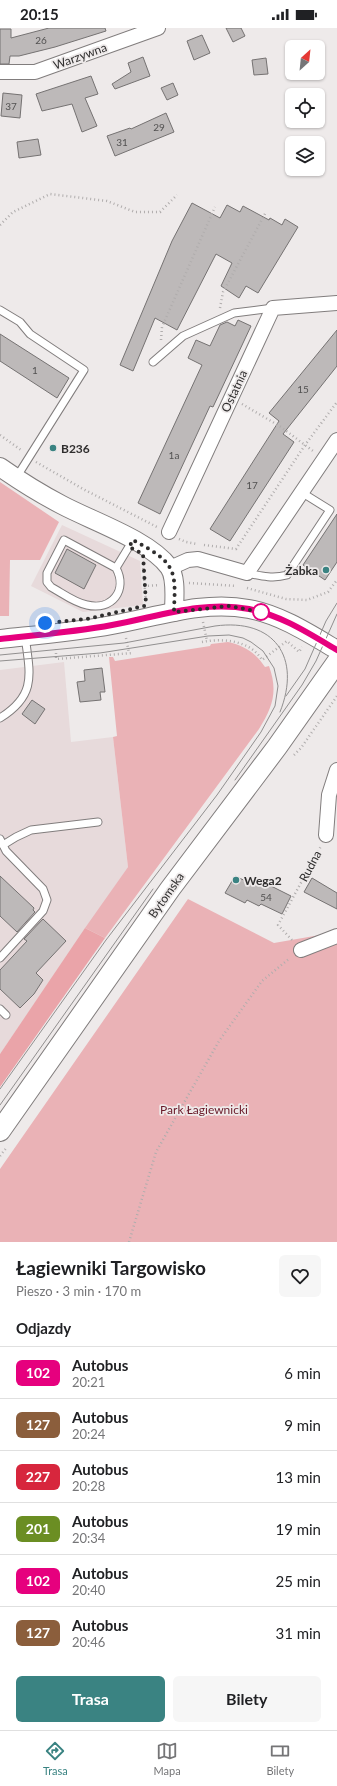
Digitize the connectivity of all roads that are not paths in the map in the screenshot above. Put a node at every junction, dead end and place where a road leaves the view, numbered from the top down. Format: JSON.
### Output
{"nodes":[{"id":1,"x":158,"y":28,"type":"edge"},
{"id":2,"x":0,"y":72,"type":"edge"},
{"id":3,"x":337,"y":302,"type":"edge"},
{"id":4,"x":273,"y":308,"type":"junction"},
{"id":5,"x":0,"y":310,"type":"edge"},
{"id":6,"x":153,"y":362,"type":"dead end"},
{"id":7,"x":337,"y":440,"type":"edge"},
{"id":8,"x":0,"y":467,"type":"edge"},
{"id":9,"x":16,"y":478,"type":"junction"},
{"id":10,"x":300,"y":492,"type":"junction"},
{"id":11,"x":168,"y":532,"type":"road end"},
{"id":12,"x":131,"y":544,"type":"junction"},
{"id":13,"x":116,"y":568,"type":"junction"},
{"id":14,"x":170,"y":568,"type":"junction"},
{"id":15,"x":246,"y":573,"type":"junction"},
{"id":16,"x":174,"y":612,"type":"junction"},
{"id":17,"x":25,"y":636,"type":"junction"},
{"id":18,"x":0,"y":639,"type":"edge"},
{"id":19,"x":337,"y":650,"type":"edge"},
{"id":20,"x":337,"y":662,"type":"edge"},
{"id":21,"x":0,"y":718,"type":"edge"},
{"id":22,"x":337,"y":770,"type":"edge"},
{"id":23,"x":98,"y":822,"type":"dead end"},
{"id":24,"x":326,"y":835,"type":"road end"},
{"id":25,"x":2,"y":842,"type":"edge"},
{"id":26,"x":337,"y":936,"type":"edge"},
{"id":27,"x":301,"y":950,"type":"road end"},
{"id":28,"x":0,"y":958,"type":"edge"},
{"id":29,"x":0,"y":1009,"type":"edge"},
{"id":30,"x":6,"y":1015,"type":"dead end"},
{"id":31,"x":0,"y":1132,"type":"edge"}],
"edges":[{"from":1,"to":2,"type":"street","name":"Warzywna"},
{"from":3,"to":4,"type":"street"},
{"from":4,"to":6,"type":"lane"},
{"from":4,"to":11,"type":"street","name":"Ostatnia"},
{"from":5,"to":9,"type":"lane"},
{"from":7,"to":10,"type":"street"},
{"from":8,"to":9,"type":"street"},
{"from":9,"to":12,"type":"street"},
{"from":10,"to":15,"type":"street"},
{"from":10,"to":15,"type":"lane"},
{"from":12,"to":13,"type":"lane"},
{"from":12,"to":14,"type":"street"},
{"from":13,"to":13,"type":"lane"},
{"from":14,"to":15,"type":"street"},
{"from":14,"to":16,"type":"street"},
{"from":16,"to":17,"type":"street"},
{"from":16,"to":19,"type":"street"},
{"from":17,"to":18,"type":"street"},
{"from":17,"to":21,"type":"lane"},
{"from":20,"to":31,"type":"main road","name":"Bytomska"},
{"from":22,"to":24,"type":"street"},
{"from":23,"to":25,"type":"lane"},
{"from":25,"to":28,"type":"lane"},
{"from":26,"to":27,"type":"street"},
{"from":29,"to":30,"type":"lane"}]}
